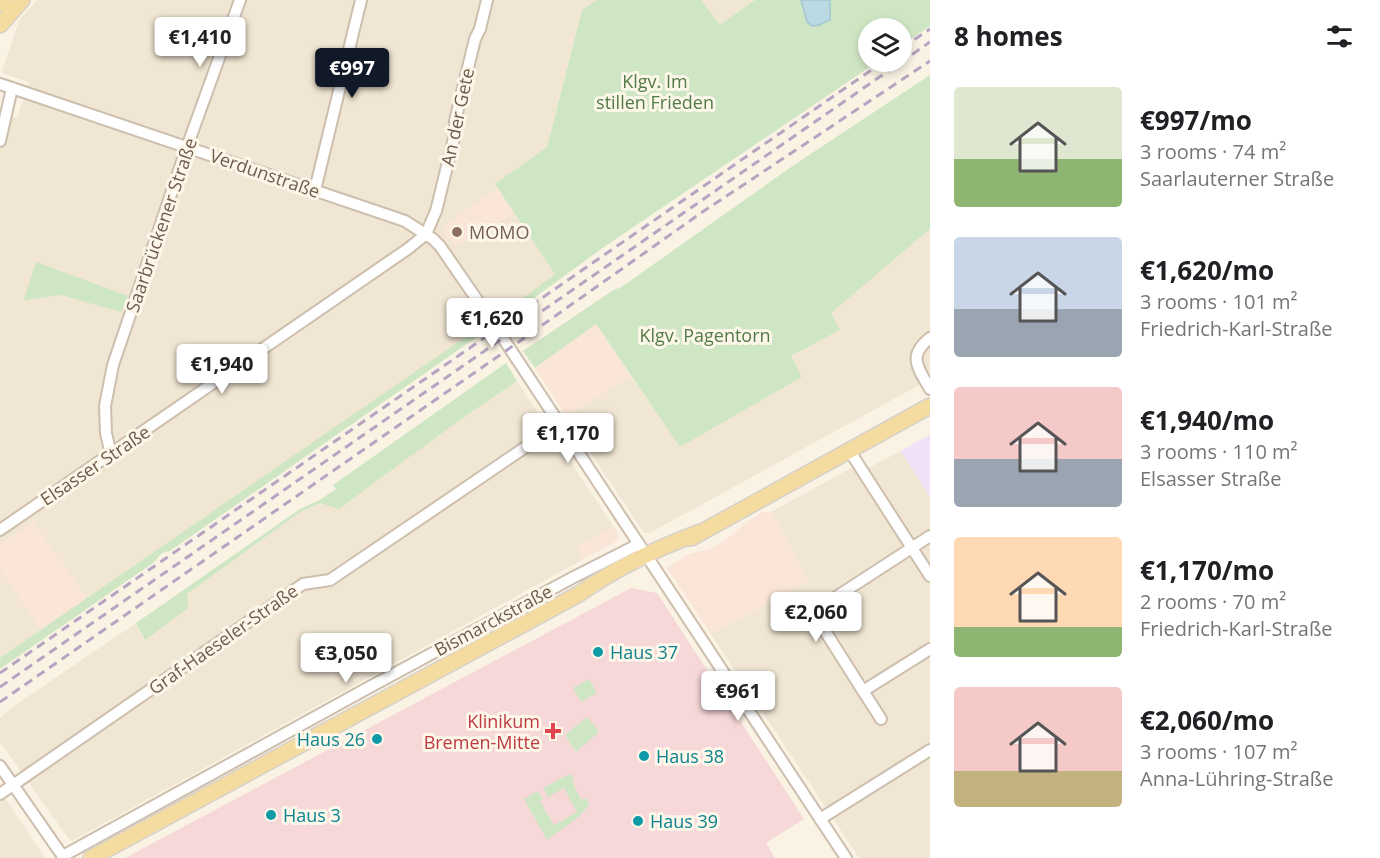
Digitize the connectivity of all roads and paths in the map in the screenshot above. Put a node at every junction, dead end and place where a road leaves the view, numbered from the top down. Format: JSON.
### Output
{"nodes":[{"id":1,"x":22,"y":0,"type":"edge"},
{"id":2,"x":240,"y":0,"type":"edge"},
{"id":3,"x":361,"y":0,"type":"edge"},
{"id":4,"x":487,"y":0,"type":"edge"},
{"id":5,"x":0,"y":25,"type":"edge"},
{"id":6,"x":0,"y":84,"type":"edge"},
{"id":7,"x":12,"y":88,"type":"junction"},
{"id":8,"x":0,"y":141,"type":"edge"},
{"id":9,"x":187,"y":147,"type":"junction"},
{"id":10,"x":315,"y":190,"type":"junction"},
{"id":11,"x":426,"y":234,"type":"junction"},
{"id":12,"x":930,"y":338,"type":"edge"},
{"id":13,"x":930,"y":389,"type":"edge"},
{"id":14,"x":930,"y":406,"type":"edge"},
{"id":15,"x":558,"y":425,"type":"junction"},
{"id":16,"x":849,"y":450,"type":"junction"},
{"id":17,"x":111,"y":455,"type":"junction"},
{"id":18,"x":0,"y":530,"type":"edge"},
{"id":19,"x":930,"y":536,"type":"edge"},
{"id":20,"x":911,"y":547,"type":"junction"},
{"id":21,"x":642,"y":552,"type":"junction"},
{"id":22,"x":930,"y":576,"type":"edge"},
{"id":23,"x":930,"y":649,"type":"edge"},
{"id":24,"x":864,"y":691,"type":"junction"},
{"id":25,"x":881,"y":719,"type":"dead end"},
{"id":26,"x":930,"y":750,"type":"edge"},
{"id":27,"x":0,"y":766,"type":"edge"},
{"id":28,"x":13,"y":785,"type":"junction"},
{"id":29,"x":0,"y":794,"type":"edge"},
{"id":30,"x":134,"y":817,"type":"junction"},
{"id":31,"x":820,"y":819,"type":"junction"},
{"id":32,"x":124,"y":839,"type":"junction"},
{"id":33,"x":63,"y":857,"type":"edge"},
{"id":34,"x":90,"y":858,"type":"edge"},
{"id":35,"x":846,"y":858,"type":"edge"}],
"edges":[{"from":1,"to":5,"type":"main road"},
{"from":2,"to":9,"type":"street","name":"Saarbrückener Straße"},
{"from":3,"to":10,"type":"street"},
{"from":4,"to":11,"type":"street","name":"An der Gete"},
{"from":6,"to":7,"type":"street","name":"Verdunstraße"},
{"from":7,"to":8,"type":"street"},
{"from":7,"to":9,"type":"street","name":"Verdunstraße"},
{"from":9,"to":10,"type":"street","name":"Verdunstraße"},
{"from":9,"to":17,"type":"street","name":"Saarbrückener Straße"},
{"from":10,"to":11,"type":"street","name":"Verdunstraße"},
{"from":11,"to":15,"type":"street","name":"Verdunstraße"},
{"from":11,"to":17,"type":"street","name":"Elsasser Straße"},
{"from":12,"to":13,"type":"street"},
{"from":14,"to":16,"type":"main road","name":"Bismarckstraße"},
{"from":15,"to":21,"type":"street","name":"Verdunstraße"},
{"from":15,"to":28,"type":"street","name":"Graf-Haeseler-Straße"},
{"from":16,"to":20,"type":"street"},
{"from":16,"to":21,"type":"main road","name":"Bismarckstraße"},
{"from":17,"to":18,"type":"street","name":"Elsasser Straße"},
{"from":19,"to":20,"type":"street"},
{"from":20,"to":22,"type":"street"},
{"from":20,"to":24,"type":"street"},
{"from":21,"to":30,"type":"street","name":"Bismarckstraße"},
{"from":21,"to":31,"type":"street","name":"Verdunstraße"},
{"from":21,"to":32,"type":"main road","name":"Bismarckstraße"},
{"from":23,"to":24,"type":"street"},
{"from":24,"to":25,"type":"street"},
{"from":26,"to":31,"type":"street"},
{"from":27,"to":28,"type":"street"},
{"from":28,"to":29,"type":"street","name":"Graf-Haeseler-Straße"},
{"from":28,"to":33,"type":"street"},
{"from":30,"to":32,"type":"street"},
{"from":30,"to":33,"type":"street","name":"Bismarckstraße"},
{"from":31,"to":35,"type":"street","name":"Verdunstraße"},
{"from":32,"to":34,"type":"main road","name":"Bismarckstraße"}]}
